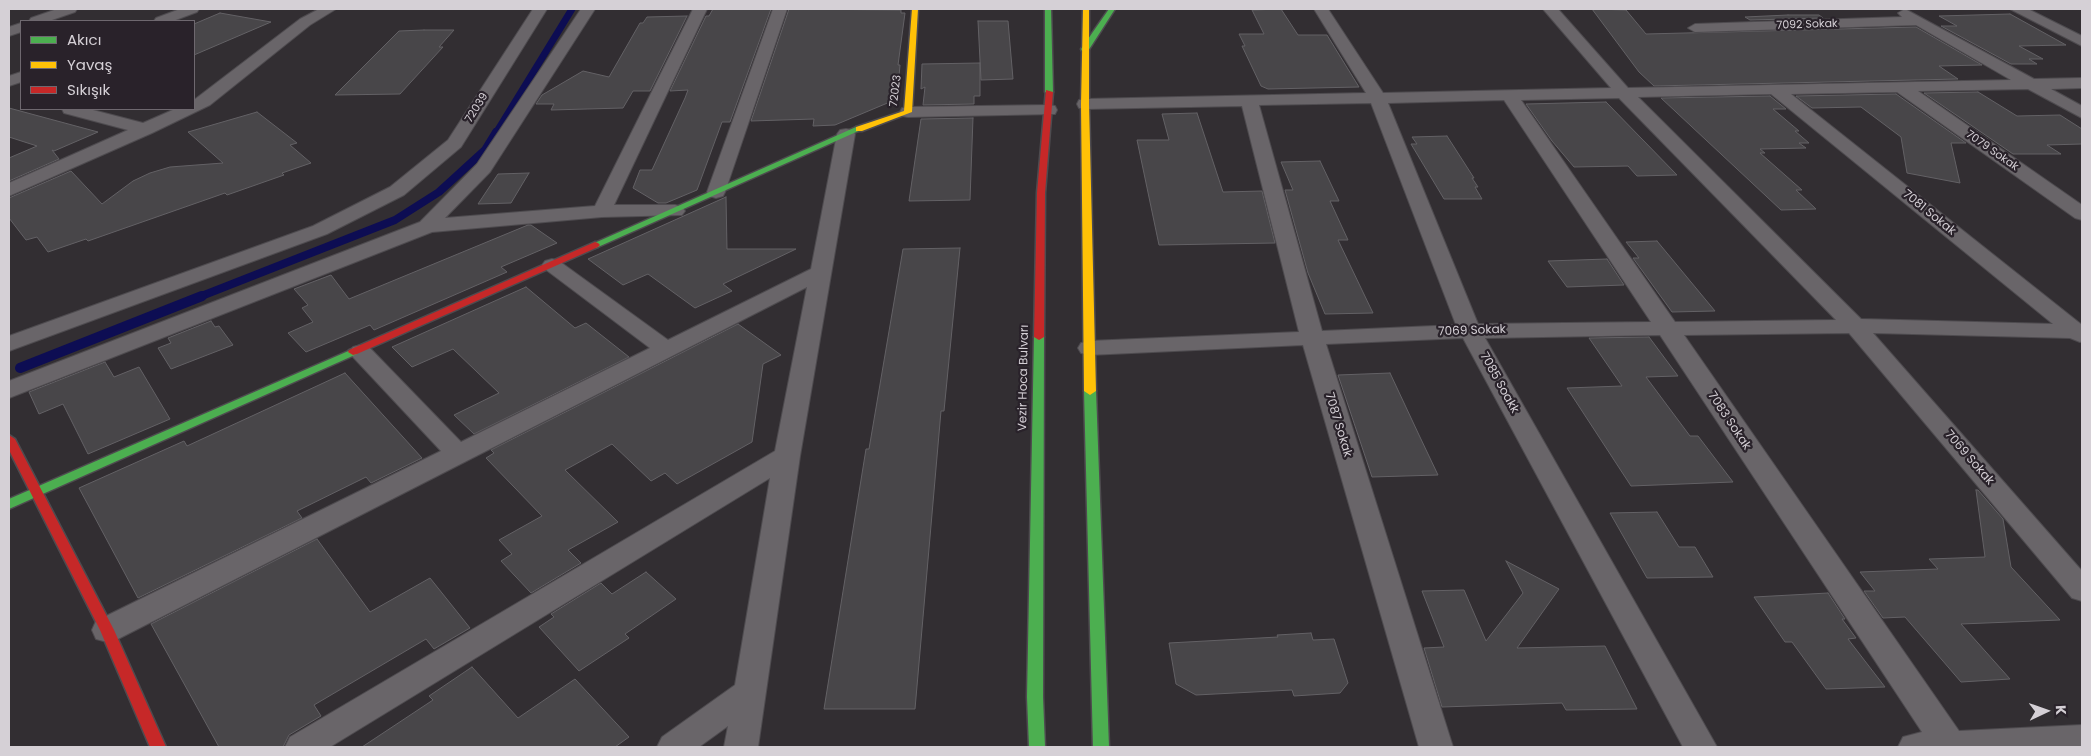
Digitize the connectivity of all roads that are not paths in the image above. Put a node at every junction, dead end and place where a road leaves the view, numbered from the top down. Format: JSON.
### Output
{"nodes":[{"id":1,"x":70,"y":9,"type":"edge"},
{"id":2,"x":192,"y":9,"type":"edge"},
{"id":3,"x":329,"y":9,"type":"edge"},
{"id":4,"x":540,"y":9,"type":"edge"},
{"id":5,"x":588,"y":9,"type":"edge"},
{"id":6,"x":700,"y":9,"type":"edge"},
{"id":7,"x":780,"y":9,"type":"edge"},
{"id":8,"x":915,"y":9,"type":"edge"},
{"id":9,"x":1048,"y":9,"type":"edge"},
{"id":10,"x":1086,"y":9,"type":"edge"},
{"id":11,"x":1112,"y":9,"type":"edge"},
{"id":12,"x":1321,"y":9,"type":"edge"},
{"id":13,"x":1550,"y":9,"type":"edge"},
{"id":14,"x":1897,"y":9,"type":"edge"},
{"id":15,"x":2017,"y":9,"type":"edge"},
{"id":16,"x":39,"y":20,"type":"edge"},
{"id":17,"x":164,"y":20,"type":"edge"},
{"id":18,"x":1918,"y":21,"type":"junction"},
{"id":19,"x":1695,"y":28,"type":"dead end"},
{"id":20,"x":2082,"y":42,"type":"edge"},
{"id":21,"x":1085,"y":49,"type":"junction"},
{"id":22,"x":2082,"y":83,"type":"edge"},
{"id":23,"x":2032,"y":84,"type":"junction"},
{"id":24,"x":1902,"y":88,"type":"junction"},
{"id":25,"x":1776,"y":90,"type":"junction"},
{"id":26,"x":1623,"y":92,"type":"junction"},
{"id":27,"x":1509,"y":95,"type":"junction"},
{"id":28,"x":1378,"y":97,"type":"junction"},
{"id":29,"x":1249,"y":99,"type":"junction"},
{"id":30,"x":1085,"y":104,"type":"junction"},
{"id":31,"x":195,"y":106,"type":"edge"},
{"id":32,"x":74,"y":110,"type":"edge"},
{"id":33,"x":186,"y":110,"type":"edge"},
{"id":34,"x":1049,"y":110,"type":"junction"},
{"id":35,"x":908,"y":112,"type":"junction"},
{"id":36,"x":2082,"y":113,"type":"edge"},
{"id":37,"x":146,"y":129,"type":"junction"},
{"id":38,"x":846,"y":134,"type":"junction"},
{"id":39,"x":9,"y":190,"type":"edge"},
{"id":40,"x":716,"y":192,"type":"junction"},
{"id":41,"x":676,"y":210,"type":"junction"},
{"id":42,"x":602,"y":211,"type":"junction"},
{"id":43,"x":2082,"y":214,"type":"edge"},
{"id":44,"x":427,"y":226,"type":"junction"},
{"id":45,"x":552,"y":265,"type":"junction"},
{"id":46,"x":819,"y":273,"type":"junction"},
{"id":47,"x":1855,"y":326,"type":"junction"},
{"id":48,"x":1665,"y":328,"type":"junction"},
{"id":49,"x":1470,"y":331,"type":"junction"},
{"id":50,"x":2080,"y":333,"type":"edge"},
{"id":51,"x":1312,"y":337,"type":"junction"},
{"id":52,"x":9,"y":344,"type":"edge"},
{"id":53,"x":1089,"y":348,"type":"junction"},
{"id":54,"x":667,"y":350,"type":"junction"},
{"id":55,"x":362,"y":352,"type":"dead end"},
{"id":56,"x":9,"y":390,"type":"edge"},
{"id":57,"x":9,"y":440,"type":"edge"},
{"id":58,"x":458,"y":454,"type":"junction"},
{"id":59,"x":787,"y":456,"type":"junction"},
{"id":60,"x":36,"y":493,"type":"junction"},
{"id":61,"x":9,"y":504,"type":"edge"},
{"id":62,"x":2082,"y":590,"type":"edge"},
{"id":63,"x":107,"y":630,"type":"junction"},
{"id":64,"x":751,"y":691,"type":"junction"},
{"id":65,"x":2082,"y":740,"type":"edge"},
{"id":66,"x":158,"y":747,"type":"edge"},
{"id":67,"x":302,"y":747,"type":"edge"},
{"id":68,"x":674,"y":747,"type":"edge"},
{"id":69,"x":741,"y":747,"type":"edge"},
{"id":70,"x":1037,"y":747,"type":"edge"},
{"id":71,"x":1100,"y":747,"type":"edge"},
{"id":72,"x":1436,"y":747,"type":"edge"},
{"id":73,"x":1700,"y":747,"type":"edge"},
{"id":74,"x":1915,"y":747,"type":"edge"},
{"id":75,"x":1951,"y":747,"type":"edge"}],
"edges":[{"from":1,"to":16,"type":"street"},
{"from":2,"to":17,"type":"street"},
{"from":3,"to":31,"type":"street"},
{"from":4,"to":52,"type":"street","name":"72039"},
{"from":5,"to":44,"type":"street"},
{"from":6,"to":42,"type":"street"},
{"from":7,"to":40,"type":"street"},
{"from":8,"to":35,"type":"main road","name":"72023"},
{"from":9,"to":34,"type":"main road","name":"Vezir Hoca Bulvarı"},
{"from":10,"to":21,"type":"main road"},
{"from":11,"to":21,"type":"main road"},
{"from":12,"to":28,"type":"street","name":"7085 Soakk"},
{"from":13,"to":26,"type":"street","name":"7069 Sokak"},
{"from":14,"to":18,"type":"street"},
{"from":15,"to":20,"type":"street"},
{"from":18,"to":19,"type":"street","name":"7092 Sokak"},
{"from":18,"to":23,"type":"street"},
{"from":21,"to":30,"type":"main road"},
{"from":22,"to":23,"type":"street"},
{"from":23,"to":24,"type":"street"},
{"from":23,"to":36,"type":"street"},
{"from":24,"to":25,"type":"street"},
{"from":24,"to":43,"type":"street","name":"7079 Sokak"},
{"from":25,"to":26,"type":"street"},
{"from":25,"to":50,"type":"street","name":"7081 Sokak"},
{"from":26,"to":27,"type":"street"},
{"from":26,"to":47,"type":"street","name":"7069 Sokak"},
{"from":27,"to":28,"type":"street"},
{"from":27,"to":48,"type":"street","name":"7083 Sokak"},
{"from":28,"to":29,"type":"street"},
{"from":28,"to":49,"type":"street","name":"7085 Soakk"},
{"from":29,"to":30,"type":"street"},
{"from":29,"to":51,"type":"street","name":"7087 Sokak"},
{"from":30,"to":53,"type":"main road"},
{"from":32,"to":37,"type":"street"},
{"from":33,"to":37,"type":"street"},
{"from":34,"to":35,"type":"street"},
{"from":34,"to":70,"type":"main road","name":"Vezir Hoca Bulvarı"},
{"from":35,"to":38,"type":"main road","name":"72023"},
{"from":37,"to":39,"type":"street"},
{"from":38,"to":40,"type":"main road","name":"72023"},
{"from":38,"to":46,"type":"street"},
{"from":40,"to":41,"type":"main road","name":"72023"},
{"from":41,"to":42,"type":"street"},
{"from":41,"to":45,"type":"main road","name":"72023"},
{"from":42,"to":44,"type":"street"},
{"from":44,"to":56,"type":"street"},
{"from":45,"to":54,"type":"street"},
{"from":45,"to":60,"type":"main road","name":"72023"},
{"from":46,"to":54,"type":"street"},
{"from":46,"to":59,"type":"street"},
{"from":47,"to":48,"type":"street","name":"7069 Sokak"},
{"from":47,"to":50,"type":"street","name":"7069 Sokak"},
{"from":47,"to":62,"type":"street","name":"7069 Sokak"},
{"from":48,"to":49,"type":"street","name":"7069 Sokak"},
{"from":48,"to":75,"type":"street","name":"7083 Sokak"},
{"from":49,"to":51,"type":"street","name":"7069 Sokak"},
{"from":49,"to":73,"type":"street","name":"7085 Soakk"},
{"from":51,"to":53,"type":"street","name":"7069 Sokak"},
{"from":51,"to":72,"type":"street","name":"7087 Sokak"},
{"from":53,"to":71,"type":"main road"},
{"from":54,"to":58,"type":"street"},
{"from":55,"to":58,"type":"street"},
{"from":57,"to":60,"type":"main road"},
{"from":58,"to":63,"type":"street"},
{"from":59,"to":64,"type":"street"},
{"from":59,"to":67,"type":"street"},
{"from":60,"to":61,"type":"main road","name":"72023"},
{"from":60,"to":63,"type":"main road"},
{"from":63,"to":66,"type":"main road"},
{"from":64,"to":68,"type":"street"},
{"from":64,"to":69,"type":"street"},
{"from":65,"to":75,"type":"street"},
{"from":74,"to":75,"type":"street"}]}
